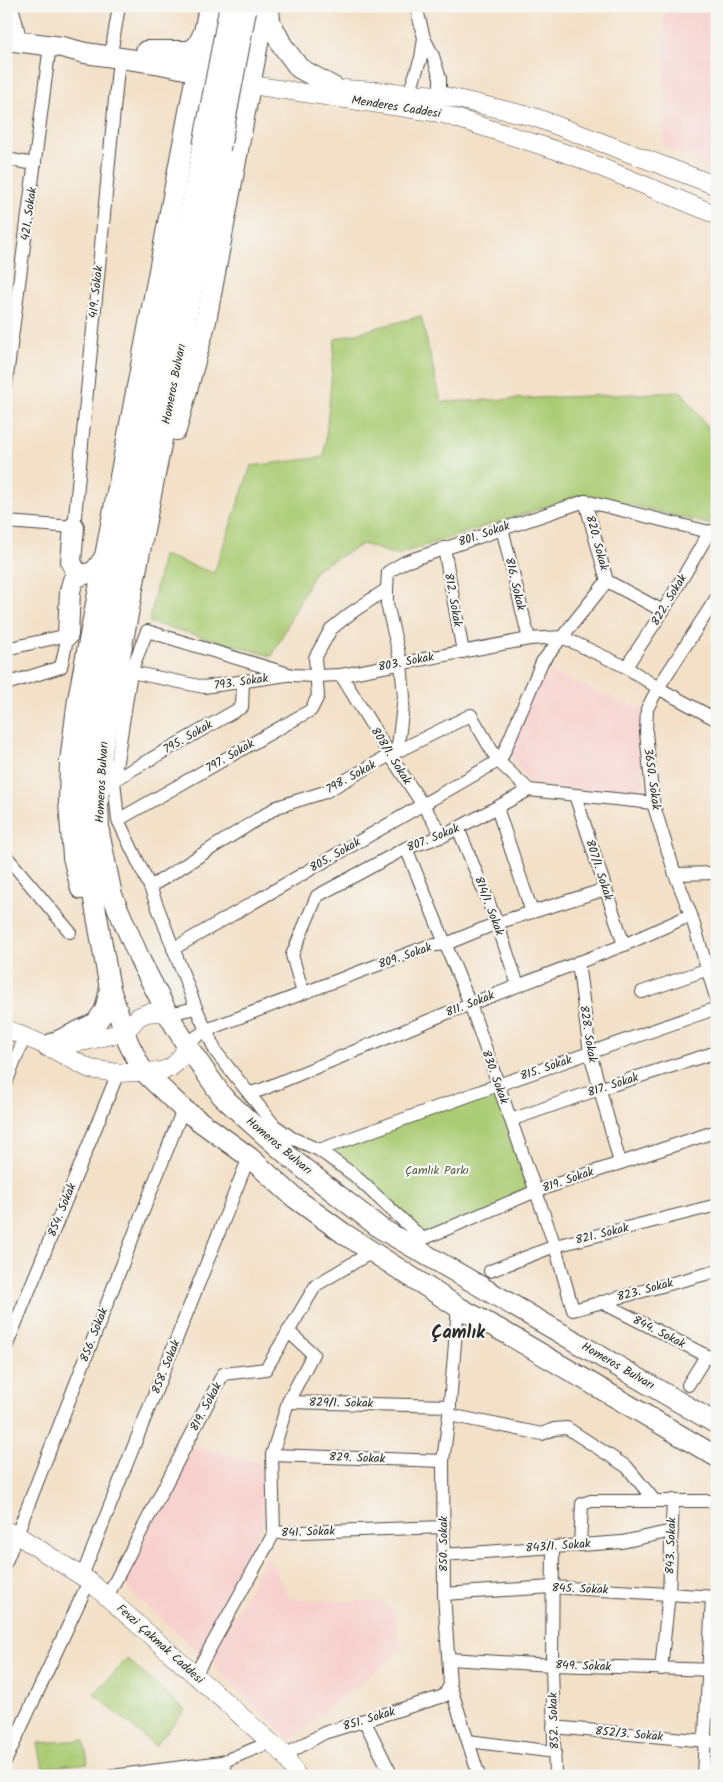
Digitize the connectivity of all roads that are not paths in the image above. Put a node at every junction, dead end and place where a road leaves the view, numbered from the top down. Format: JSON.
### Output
{"nodes":[{"id":1,"x":12,"y":6,"type":"edge"},
{"id":2,"x":119,"y":6,"type":"edge"},
{"id":3,"x":210,"y":6,"type":"edge"},
{"id":4,"x":230,"y":6,"type":"edge"},
{"id":5,"x":247,"y":6,"type":"edge"},
{"id":6,"x":267,"y":6,"type":"edge"},
{"id":7,"x":416,"y":6,"type":"edge"},
{"id":8,"x":205,"y":31,"type":"junction"},
{"id":9,"x":424,"y":38,"type":"junction"},
{"id":10,"x":13,"y":41,"type":"edge"},
{"id":11,"x":259,"y":41,"type":"junction"},
{"id":12,"x":56,"y":46,"type":"junction"},
{"id":13,"x":116,"y":53,"type":"junction"},
{"id":14,"x":154,"y":57,"type":"junction"},
{"id":15,"x":197,"y":67,"type":"junction"},
{"id":16,"x":252,"y":81,"type":"junction"},
{"id":17,"x":334,"y":88,"type":"junction"},
{"id":18,"x":440,"y":95,"type":"junction"},
{"id":19,"x":409,"y":101,"type":"junction"},
{"id":20,"x":440,"y":113,"type":"junction"},
{"id":21,"x":188,"y":119,"type":"junction"},
{"id":22,"x":244,"y":127,"type":"junction"},
{"id":23,"x":211,"y":148,"type":"junction"},
{"id":24,"x":6,"y":159,"type":"edge"},
{"id":25,"x":35,"y":164,"type":"junction"},
{"id":26,"x":717,"y":186,"type":"edge"},
{"id":27,"x":717,"y":214,"type":"edge"},
{"id":28,"x":7,"y":376,"type":"edge"},
{"id":29,"x":585,"y":501,"type":"junction"},
{"id":30,"x":148,"y":510,"type":"junction"},
{"id":31,"x":6,"y":522,"type":"edge"},
{"id":32,"x":74,"y":527,"type":"junction"},
{"id":33,"x":502,"y":528,"type":"junction"},
{"id":34,"x":713,"y":533,"type":"edge"},
{"id":35,"x":444,"y":548,"type":"junction"},
{"id":36,"x":105,"y":556,"type":"junction"},
{"id":37,"x":81,"y":574,"type":"junction"},
{"id":38,"x":607,"y":581,"type":"junction"},
{"id":39,"x":388,"y":589,"type":"junction"},
{"id":40,"x":717,"y":597,"type":"edge"},
{"id":41,"x":663,"y":611,"type":"junction"},
{"id":42,"x":68,"y":635,"type":"junction"},
{"id":43,"x":562,"y":637,"type":"junction"},
{"id":44,"x":529,"y":640,"type":"junction"},
{"id":45,"x":6,"y":649,"type":"edge"},
{"id":46,"x":463,"y":652,"type":"junction"},
{"id":47,"x":402,"y":663,"type":"junction"},
{"id":48,"x":626,"y":667,"type":"junction"},
{"id":49,"x":131,"y":672,"type":"junction"},
{"id":50,"x":292,"y":675,"type":"junction"},
{"id":51,"x":341,"y":675,"type":"junction"},
{"id":52,"x":316,"y":676,"type":"junction"},
{"id":53,"x":243,"y":682,"type":"junction"},
{"id":54,"x":6,"y":684,"type":"edge"},
{"id":55,"x":658,"y":688,"type":"junction"},
{"id":56,"x":717,"y":720,"type":"edge"},
{"id":57,"x":390,"y":755,"type":"junction"},
{"id":58,"x":498,"y":761,"type":"junction"},
{"id":59,"x":114,"y":780,"type":"junction"},
{"id":60,"x":529,"y":790,"type":"junction"},
{"id":61,"x":575,"y":795,"type":"junction"},
{"id":62,"x":653,"y":803,"type":"junction"},
{"id":63,"x":422,"y":805,"type":"junction"},
{"id":64,"x":496,"y":808,"type":"junction"},
{"id":65,"x":118,"y":820,"type":"junction"},
{"id":66,"x":458,"y":828,"type":"junction"},
{"id":67,"x":443,"y":836,"type":"junction"},
{"id":68,"x":406,"y":848,"type":"junction"},
{"id":69,"x":6,"y":856,"type":"edge"},
{"id":70,"x":717,"y":873,"type":"edge"},
{"id":71,"x":675,"y":874,"type":"junction"},
{"id":72,"x":150,"y":887,"type":"junction"},
{"id":73,"x":606,"y":889,"type":"junction"},
{"id":74,"x":532,"y":912,"type":"junction"},
{"id":75,"x":691,"y":915,"type":"junction"},
{"id":76,"x":497,"y":924,"type":"junction"},
{"id":77,"x":70,"y":932,"type":"dead end"},
{"id":78,"x":446,"y":944,"type":"junction"},
{"id":79,"x":624,"y":945,"type":"junction"},
{"id":80,"x":173,"y":950,"type":"junction"},
{"id":81,"x":104,"y":952,"type":"junction"},
{"id":82,"x":578,"y":962,"type":"junction"},
{"id":83,"x":712,"y":967,"type":"edge"},
{"id":84,"x":518,"y":986,"type":"junction"},
{"id":85,"x":110,"y":989,"type":"junction"},
{"id":86,"x":642,"y":992,"type":"dead end"},
{"id":87,"x":303,"y":993,"type":"junction"},
{"id":88,"x":717,"y":1002,"type":"edge"},
{"id":89,"x":470,"y":1004,"type":"junction"},
{"id":90,"x":196,"y":1008,"type":"junction"},
{"id":91,"x":717,"y":1008,"type":"edge"},
{"id":92,"x":168,"y":1014,"type":"junction"},
{"id":93,"x":6,"y":1029,"type":"edge"},
{"id":94,"x":206,"y":1030,"type":"junction"},
{"id":95,"x":125,"y":1032,"type":"junction"},
{"id":96,"x":25,"y":1036,"type":"junction"},
{"id":97,"x":186,"y":1044,"type":"junction"},
{"id":98,"x":47,"y":1046,"type":"junction"},
{"id":99,"x":717,"y":1052,"type":"edge"},
{"id":100,"x":590,"y":1053,"type":"junction"},
{"id":101,"x":142,"y":1070,"type":"junction"},
{"id":102,"x":118,"y":1073,"type":"junction"},
{"id":103,"x":6,"y":1083,"type":"edge"},
{"id":104,"x":498,"y":1085,"type":"junction"},
{"id":105,"x":599,"y":1089,"type":"junction"},
{"id":106,"x":249,"y":1093,"type":"junction"},
{"id":107,"x":183,"y":1109,"type":"junction"},
{"id":108,"x":511,"y":1120,"type":"junction"},
{"id":109,"x":274,"y":1125,"type":"junction"},
{"id":110,"x":717,"y":1132,"type":"edge"},
{"id":111,"x":320,"y":1150,"type":"junction"},
{"id":112,"x":249,"y":1157,"type":"junction"},
{"id":113,"x":620,"y":1163,"type":"junction"},
{"id":114,"x":298,"y":1164,"type":"junction"},
{"id":115,"x":536,"y":1191,"type":"junction"},
{"id":116,"x":717,"y":1205,"type":"edge"},
{"id":117,"x":423,"y":1239,"type":"junction"},
{"id":118,"x":555,"y":1246,"type":"junction"},
{"id":119,"x":372,"y":1252,"type":"junction"},
{"id":120,"x":447,"y":1268,"type":"junction"},
{"id":121,"x":490,"y":1271,"type":"dead end"},
{"id":122,"x":717,"y":1271,"type":"edge"},
{"id":123,"x":601,"y":1302,"type":"junction"},
{"id":124,"x":458,"y":1308,"type":"junction"},
{"id":125,"x":573,"y":1310,"type":"joint"},
{"id":126,"x":288,"y":1331,"type":"junction"},
{"id":127,"x":6,"y":1347,"type":"edge"},
{"id":128,"x":711,"y":1359,"type":"edge"},
{"id":129,"x":688,"y":1385,"type":"dead end"},
{"id":130,"x":288,"y":1402,"type":"junction"},
{"id":131,"x":450,"y":1410,"type":"junction"},
{"id":132,"x":717,"y":1424,"type":"edge"},
{"id":133,"x":272,"y":1455,"type":"junction"},
{"id":134,"x":717,"y":1457,"type":"edge"},
{"id":135,"x":443,"y":1461,"type":"junction"},
{"id":136,"x":654,"y":1500,"type":"junction"},
{"id":137,"x":673,"y":1500,"type":"junction"},
{"id":138,"x":717,"y":1500,"type":"edge"},
{"id":139,"x":444,"y":1527,"type":"junction"},
{"id":140,"x":672,"y":1531,"type":"junction"},
{"id":141,"x":11,"y":1533,"type":"edge"},
{"id":142,"x":274,"y":1533,"type":"junction"},
{"id":143,"x":580,"y":1545,"type":"junction"},
{"id":144,"x":553,"y":1547,"type":"junction"},
{"id":145,"x":443,"y":1555,"type":"junction"},
{"id":146,"x":6,"y":1562,"type":"edge"},
{"id":147,"x":85,"y":1578,"type":"junction"},
{"id":148,"x":552,"y":1587,"type":"junction"},
{"id":149,"x":670,"y":1593,"type":"junction"},
{"id":150,"x":444,"y":1594,"type":"junction"},
{"id":151,"x":107,"y":1596,"type":"junction"},
{"id":152,"x":714,"y":1597,"type":"edge"},
{"id":153,"x":449,"y":1659,"type":"junction"},
{"id":154,"x":552,"y":1665,"type":"junction"},
{"id":155,"x":662,"y":1669,"type":"junction"},
{"id":156,"x":713,"y":1670,"type":"edge"},
{"id":157,"x":195,"y":1675,"type":"junction"},
{"id":158,"x":450,"y":1685,"type":"junction"},
{"id":159,"x":364,"y":1720,"type":"junction"},
{"id":160,"x":553,"y":1727,"type":"junction"},
{"id":161,"x":468,"y":1741,"type":"junction"},
{"id":162,"x":271,"y":1742,"type":"junction"},
{"id":163,"x":710,"y":1742,"type":"edge"},
{"id":164,"x":555,"y":1752,"type":"junction"},
{"id":165,"x":286,"y":1754,"type":"junction"},
{"id":166,"x":6,"y":1760,"type":"edge"},
{"id":167,"x":222,"y":1762,"type":"junction"},
{"id":168,"x":150,"y":1773,"type":"edge"},
{"id":169,"x":112,"y":1776,"type":"edge"},
{"id":170,"x":228,"y":1776,"type":"edge"},
{"id":171,"x":297,"y":1776,"type":"edge"},
{"id":172,"x":392,"y":1776,"type":"edge"},
{"id":173,"x":479,"y":1776,"type":"edge"},
{"id":174,"x":555,"y":1776,"type":"edge"},
{"id":175,"x":703,"y":1776,"type":"edge"}],
"edges":[{"from":1,"to":10,"type":"street"},
{"from":2,"to":13,"type":"street","name":"419. Sokak"},
{"from":3,"to":8,"type":"main road"},
{"from":4,"to":23,"type":"main road","name":"Homeros Bulvarı","bridge":true},
{"from":5,"to":23,"type":"main road","name":"Homeros Bulvarı","bridge":true},
{"from":6,"to":11,"type":"main road"},
{"from":6,"to":17,"type":"main road"},
{"from":7,"to":9,"type":"street"},
{"from":8,"to":11,"type":"main road"},
{"from":8,"to":14,"type":"main road"},
{"from":8,"to":15,"type":"main road"},
{"from":9,"to":18,"type":"street"},
{"from":9,"to":19,"type":"street"},
{"from":10,"to":12,"type":"main road"},
{"from":11,"to":16,"type":"main road"},
{"from":12,"to":13,"type":"main road"},
{"from":12,"to":25,"type":"street","name":"421. Sokak"},
{"from":13,"to":14,"type":"main road"},
{"from":13,"to":32,"type":"street","name":"419. Sokak"},
{"from":14,"to":15,"type":"main road","name":"Menderes Caddesi"},
{"from":14,"to":21,"type":"main road"},
{"from":15,"to":16,"type":"main road","name":"Menderes Caddesi"},
{"from":15,"to":21,"type":"main road"},
{"from":16,"to":17,"type":"main road","name":"Menderes Caddesi"},
{"from":16,"to":19,"type":"main road","name":"Menderes Caddesi"},
{"from":16,"to":22,"type":"main road"},
{"from":17,"to":19,"type":"main road","name":"Menderes Caddesi"},
{"from":18,"to":19,"type":"main road","name":"Menderes Caddesi"},
{"from":18,"to":20,"type":"street"},
{"from":18,"to":26,"type":"main road","name":"Menderes Caddesi"},
{"from":19,"to":20,"type":"main road","name":"Menderes Caddesi"},
{"from":20,"to":27,"type":"main road","name":"Menderes Caddesi"},
{"from":21,"to":22,"type":"main road"},
{"from":21,"to":36,"type":"main road"},
{"from":22,"to":30,"type":"main road"},
{"from":23,"to":30,"type":"main road","name":"Homeros Bulvarı"},
{"from":23,"to":81,"type":"main road","name":"Homeros Bulvarı"},
{"from":24,"to":25,"type":"street"},
{"from":25,"to":28,"type":"street","name":"421. Sokak"},
{"from":29,"to":33,"type":"street","name":"801. Sokak"},
{"from":29,"to":34,"type":"street"},
{"from":29,"to":38,"type":"street","name":"820. Sokak"},
{"from":30,"to":92,"type":"main road","name":"Homeros Bulvarı"},
{"from":31,"to":32,"type":"street"},
{"from":32,"to":37,"type":"main road"},
{"from":33,"to":35,"type":"street","name":"801. Sokak"},
{"from":33,"to":44,"type":"street","name":"816. Sokak"},
{"from":34,"to":41,"type":"street","name":"822. Sokak"},
{"from":35,"to":39,"type":"street","name":"801. Sokak"},
{"from":35,"to":46,"type":"street","name":"812. Sokak"},
{"from":36,"to":37,"type":"main road"},
{"from":36,"to":81,"type":"main road"},
{"from":37,"to":42,"type":"main road"},
{"from":38,"to":41,"type":"street","name":"820. Sokak"},
{"from":38,"to":43,"type":"street"},
{"from":39,"to":47,"type":"street"},
{"from":39,"to":52,"type":"street"},
{"from":40,"to":55,"type":"street","name":"3650. Sokak"},
{"from":41,"to":48,"type":"street","name":"822. Sokak"},
{"from":42,"to":45,"type":"street"},
{"from":42,"to":54,"type":"street"},
{"from":43,"to":44,"type":"street","name":"803. Sokak"},
{"from":43,"to":48,"type":"street"},
{"from":43,"to":58,"type":"street"},
{"from":44,"to":46,"type":"street","name":"803. Sokak"},
{"from":46,"to":47,"type":"street","name":"803. Sokak"},
{"from":47,"to":51,"type":"street","name":"803. Sokak"},
{"from":47,"to":57,"type":"street"},
{"from":48,"to":55,"type":"street"},
{"from":49,"to":50,"type":"street","name":"803. Sokak"},
{"from":49,"to":53,"type":"street","name":"793. Sokak"},
{"from":49,"to":59,"type":"street"},
{"from":50,"to":52,"type":"street","name":"803. Sokak"},
{"from":50,"to":53,"type":"street","name":"793. Sokak"},
{"from":51,"to":52,"type":"street","name":"803. Sokak"},
{"from":51,"to":57,"type":"street","name":"808/1. Sokak"},
{"from":52,"to":65,"type":"street","name":"797. Sokak"},
{"from":53,"to":59,"type":"street","name":"795. Sokak"},
{"from":55,"to":56,"type":"street"},
{"from":55,"to":62,"type":"street","name":"3650. Sokak"},
{"from":57,"to":58,"type":"street","name":"798. Sokak"},
{"from":57,"to":63,"type":"street","name":"808/1. Sokak"},
{"from":57,"to":72,"type":"street","name":"798. Sokak"},
{"from":58,"to":60,"type":"street","name":"798. Sokak"},
{"from":58,"to":63,"type":"street","name":"805. Sokak"},
{"from":59,"to":65,"type":"street"},
{"from":60,"to":61,"type":"street"},
{"from":60,"to":64,"type":"street","name":"807. Sokak"},
{"from":61,"to":62,"type":"street"},
{"from":61,"to":73,"type":"street","name":"807/1. Sokak"},
{"from":62,"to":71,"type":"street","name":"3650. Sokak"},
{"from":63,"to":67,"type":"street","name":"808/1. Sokak"},
{"from":63,"to":80,"type":"street","name":"805. Sokak"},
{"from":64,"to":66,"type":"street","name":"807. Sokak"},
{"from":64,"to":74,"type":"street"},
{"from":65,"to":72,"type":"street"},
{"from":66,"to":67,"type":"street","name":"807. Sokak"},
{"from":66,"to":76,"type":"street","name":"814/1. Sokak"},
{"from":67,"to":68,"type":"street","name":"807. Sokak"},
{"from":68,"to":78,"type":"street","name":"830. Sokak"},
{"from":68,"to":87,"type":"street","name":"807. Sokak"},
{"from":69,"to":77,"type":"street"},
{"from":70,"to":71,"type":"street"},
{"from":71,"to":75,"type":"street","name":"3650. Sokak"},
{"from":72,"to":80,"type":"street"},
{"from":73,"to":74,"type":"street","name":"809. Sokak"},
{"from":73,"to":79,"type":"street","name":"807/1. Sokak"},
{"from":74,"to":76,"type":"street","name":"809. Sokak"},
{"from":75,"to":79,"type":"street","name":"811. Sokak"},
{"from":75,"to":83,"type":"street","name":"3650. Sokak"},
{"from":76,"to":78,"type":"street","name":"809. Sokak"},
{"from":76,"to":84,"type":"street","name":"814/1. Sokak"},
{"from":78,"to":87,"type":"street","name":"809. Sokak"},
{"from":78,"to":89,"type":"street","name":"830. Sokak"},
{"from":79,"to":82,"type":"street","name":"811. Sokak"},
{"from":80,"to":90,"type":"street"},
{"from":81,"to":85,"type":"main road","name":"Homeros Bulvarı"},
{"from":82,"to":84,"type":"street","name":"811. Sokak"},
{"from":82,"to":100,"type":"street","name":"828. Sokak"},
{"from":83,"to":86,"type":"street"},
{"from":83,"to":88,"type":"street","name":"3650. Sokak"},
{"from":84,"to":89,"type":"street","name":"811. Sokak"},
{"from":85,"to":95,"type":"main road","name":"Homeros Bulvarı"},
{"from":85,"to":98,"type":"main road"},
{"from":87,"to":94,"type":"street","name":"809. Sokak"},
{"from":89,"to":104,"type":"street","name":"830. Sokak"},
{"from":89,"to":106,"type":"street","name":"811. Sokak"},
{"from":90,"to":92,"type":"street"},
{"from":90,"to":94,"type":"street"},
{"from":91,"to":100,"type":"street","name":"815. Sokak"},
{"from":92,"to":95,"type":"main road"},
{"from":92,"to":97,"type":"main road","name":"Homeros Bulvarı"},
{"from":93,"to":96,"type":"main road"},
{"from":94,"to":97,"type":"street","name":"809. Sokak"},
{"from":94,"to":106,"type":"street"},
{"from":95,"to":98,"type":"main road"},
{"from":95,"to":101,"type":"main road","name":"Homeros Bulvarı"},
{"from":96,"to":98,"type":"main road"},
{"from":96,"to":103,"type":"street"},
{"from":97,"to":101,"type":"main road"},
{"from":97,"to":114,"type":"main road","name":"Homeros Bulvarı"},
{"from":98,"to":102,"type":"main road"},
{"from":99,"to":105,"type":"street","name":"817. Sokak"},
{"from":100,"to":104,"type":"street","name":"815. Sokak"},
{"from":100,"to":105,"type":"street","name":"828. Sokak"},
{"from":101,"to":102,"type":"main road"},
{"from":101,"to":107,"type":"main road","name":"Homeros Bulvarı"},
{"from":102,"to":127,"type":"street","name":"854. Sokak"},
{"from":104,"to":108,"type":"street","name":"830. Sokak"},
{"from":104,"to":111,"type":"street","name":"815. Sokak"},
{"from":105,"to":108,"type":"street","name":"817. Sokak"},
{"from":105,"to":113,"type":"street","name":"828. Sokak"},
{"from":106,"to":109,"type":"street"},
{"from":107,"to":112,"type":"main road","name":"Homeros Bulvarı"},
{"from":107,"to":141,"type":"street","name":"856. Sokak"},
{"from":108,"to":115,"type":"street","name":"830. Sokak"},
{"from":109,"to":111,"type":"street"},
{"from":109,"to":114,"type":"main road"},
{"from":110,"to":113,"type":"street","name":"819. Sokak"},
{"from":111,"to":117,"type":"street"},
{"from":112,"to":119,"type":"main road"},
{"from":112,"to":147,"type":"street","name":"858. Sokak"},
{"from":113,"to":115,"type":"street","name":"819. Sokak"},
{"from":114,"to":120,"type":"main road","name":"Homeros Bulvarı"},
{"from":115,"to":117,"type":"street","name":"819. Sokak"},
{"from":115,"to":118,"type":"street","name":"830. Sokak"},
{"from":116,"to":118,"type":"street","name":"821. Sokak"},
{"from":117,"to":120,"type":"main road"},
{"from":118,"to":121,"type":"street","name":"821. Sokak"},
{"from":118,"to":125,"type":"street","name":"830. Sokak"},
{"from":119,"to":124,"type":"main road"},
{"from":119,"to":126,"type":"street","name":"819. Sokak"},
{"from":120,"to":132,"type":"main road","name":"Homeros Bulvarı"},
{"from":122,"to":123,"type":"street","name":"823. Sokak"},
{"from":123,"to":125,"type":"street","name":"823. Sokak"},
{"from":123,"to":128,"type":"street","name":"844. Sokak"},
{"from":124,"to":131,"type":"street","name":"850. Sokak"},
{"from":124,"to":134,"type":"main road"},
{"from":126,"to":130,"type":"street"},
{"from":126,"to":151,"type":"street","name":"819. Sokak"},
{"from":128,"to":129,"type":"street"},
{"from":130,"to":131,"type":"street","name":"829/1. Sokak"},
{"from":130,"to":133,"type":"street"},
{"from":131,"to":135,"type":"street","name":"850. Sokak"},
{"from":131,"to":136,"type":"street","name":"829/1. Sokak"},
{"from":133,"to":135,"type":"street","name":"829. Sokak"},
{"from":133,"to":142,"type":"street"},
{"from":135,"to":139,"type":"street","name":"850. Sokak"},
{"from":136,"to":137,"type":"street"},
{"from":136,"to":143,"type":"street"},
{"from":137,"to":138,"type":"street"},
{"from":137,"to":140,"type":"street","name":"843. Sokak"},
{"from":139,"to":142,"type":"street","name":"841. Sokak"},
{"from":139,"to":145,"type":"street","name":"850. Sokak"},
{"from":140,"to":143,"type":"street","name":"843/1. Sokak"},
{"from":140,"to":149,"type":"street","name":"843. Sokak"},
{"from":141,"to":146,"type":"street","name":"856. Sokak"},
{"from":141,"to":147,"type":"main road","name":"Fevzi Çakmak Caddesi"},
{"from":142,"to":157,"type":"street","name":"841. Sokak"},
{"from":143,"to":144,"type":"street","name":"843/1. Sokak"},
{"from":144,"to":145,"type":"street","name":"843/1. Sokak"},
{"from":144,"to":148,"type":"street","name":"852. Sokak"},
{"from":145,"to":150,"type":"street","name":"850. Sokak"},
{"from":147,"to":151,"type":"main road","name":"Fevzi Çakmak Caddesi"},
{"from":147,"to":166,"type":"street","name":"858. Sokak"},
{"from":148,"to":149,"type":"street","name":"845. Sokak"},
{"from":148,"to":150,"type":"street","name":"845. Sokak"},
{"from":148,"to":154,"type":"street","name":"852. Sokak"},
{"from":149,"to":152,"type":"street","name":"845. Sokak"},
{"from":149,"to":155,"type":"street","name":"843. Sokak"},
{"from":150,"to":153,"type":"street","name":"850. Sokak"},
{"from":151,"to":157,"type":"main road","name":"Fevzi Çakmak Caddesi"},
{"from":152,"to":156,"type":"street"},
{"from":153,"to":154,"type":"street","name":"849. Sokak"},
{"from":153,"to":158,"type":"street","name":"850. Sokak"},
{"from":154,"to":155,"type":"street","name":"849. Sokak"},
{"from":154,"to":160,"type":"street","name":"852. Sokak"},
{"from":155,"to":156,"type":"street","name":"849. Sokak"},
{"from":156,"to":163,"type":"street"},
{"from":157,"to":162,"type":"main road","name":"Fevzi Çakmak Caddesi"},
{"from":158,"to":159,"type":"street","name":"851. Sokak"},
{"from":158,"to":161,"type":"street","name":"850. Sokak"},
{"from":159,"to":165,"type":"street","name":"851. Sokak"},
{"from":159,"to":172,"type":"street"},
{"from":160,"to":163,"type":"street","name":"852/3. Sokak"},
{"from":160,"to":164,"type":"street","name":"852. Sokak"},
{"from":161,"to":164,"type":"street"},
{"from":161,"to":173,"type":"street","name":"850. Sokak"},
{"from":162,"to":165,"type":"main road","name":"Fevzi Çakmak Caddesi"},
{"from":162,"to":167,"type":"street"},
{"from":163,"to":175,"type":"street"},
{"from":164,"to":174,"type":"street","name":"852. Sokak"},
{"from":165,"to":171,"type":"main road","name":"Fevzi Çakmak Caddesi"},
{"from":167,"to":168,"type":"street"},
{"from":167,"to":170,"type":"street"},
{"from":168,"to":169,"type":"street"}]}
